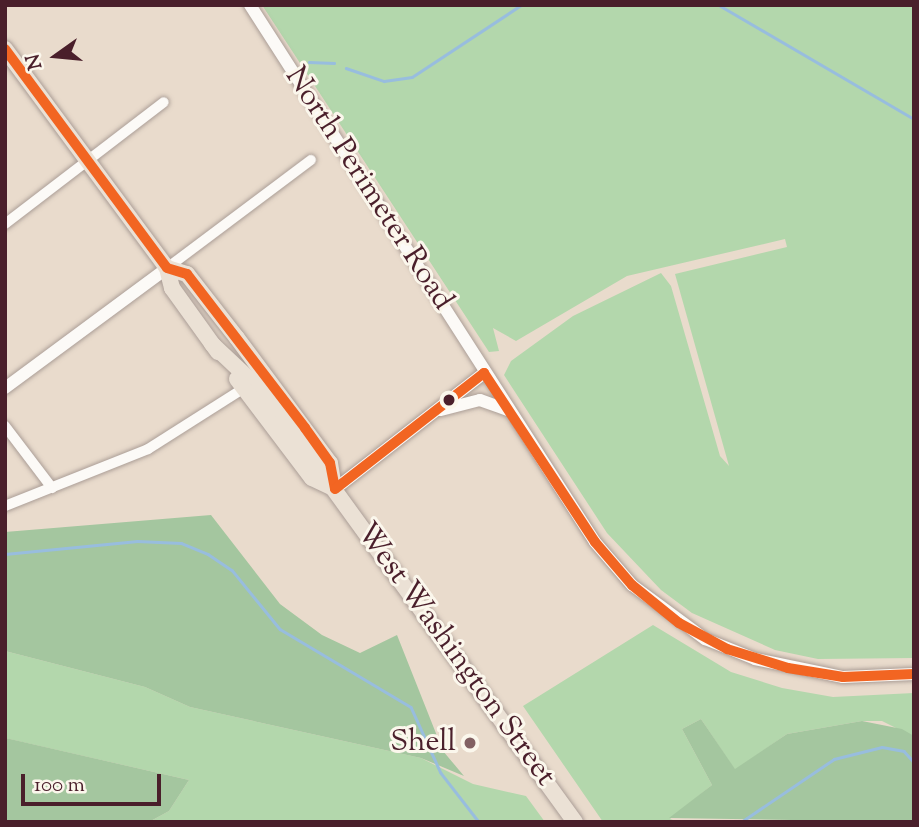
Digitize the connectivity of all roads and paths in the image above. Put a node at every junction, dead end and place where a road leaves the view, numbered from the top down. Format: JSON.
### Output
{"nodes":[{"id":1,"x":250,"y":5,"type":"edge"},
{"id":2,"x":5,"y":49,"type":"edge"},
{"id":3,"x":164,"y":102,"type":"dead end"},
{"id":4,"x":311,"y":160,"type":"dead end"},
{"id":5,"x":89,"y":161,"type":"junction"},
{"id":6,"x":5,"y":224,"type":"edge"},
{"id":7,"x":167,"y":268,"type":"junction"},
{"id":8,"x":212,"y":344,"type":"junction"},
{"id":9,"x":484,"y":373,"type":"junction"},
{"id":10,"x":5,"y":388,"type":"edge"},
{"id":11,"x":244,"y":388,"type":"junction"},
{"id":12,"x":509,"y":410,"type":"junction"},
{"id":13,"x":434,"y":412,"type":"junction"},
{"id":14,"x":5,"y":426,"type":"edge"},
{"id":15,"x":52,"y":488,"type":"junction"},
{"id":16,"x":335,"y":489,"type":"junction"},
{"id":17,"x":5,"y":506,"type":"edge"},
{"id":18,"x":914,"y":674,"type":"edge"},
{"id":19,"x":575,"y":822,"type":"edge"}],
"edges":[{"from":1,"to":9,"type":"street","name":"North Perimeter Road"},
{"from":2,"to":5,"type":"main road","name":"West Washington Street"},
{"from":3,"to":5,"type":"street"},
{"from":4,"to":7,"type":"street"},
{"from":5,"to":6,"type":"street"},
{"from":5,"to":7,"type":"main road","name":"West Washington Street"},
{"from":7,"to":8,"type":"main road","name":"West Washington Street"},
{"from":7,"to":10,"type":"street"},
{"from":7,"to":16,"type":"main road","name":"West Washington Street"},
{"from":8,"to":11,"type":"main road","name":"West Washington Street"},
{"from":8,"to":16,"type":"main road"},
{"from":9,"to":12,"type":"street","name":"North Perimeter Road"},
{"from":9,"to":13,"type":"street"},
{"from":11,"to":15,"type":"street"},
{"from":11,"to":16,"type":"main road","name":"West Washington Street"},
{"from":12,"to":13,"type":"street"},
{"from":12,"to":18,"type":"street","name":"North Perimeter Road"},
{"from":13,"to":16,"type":"street"},
{"from":14,"to":15,"type":"street"},
{"from":15,"to":17,"type":"street"},
{"from":16,"to":19,"type":"main road","name":"West Washington Street"}]}
